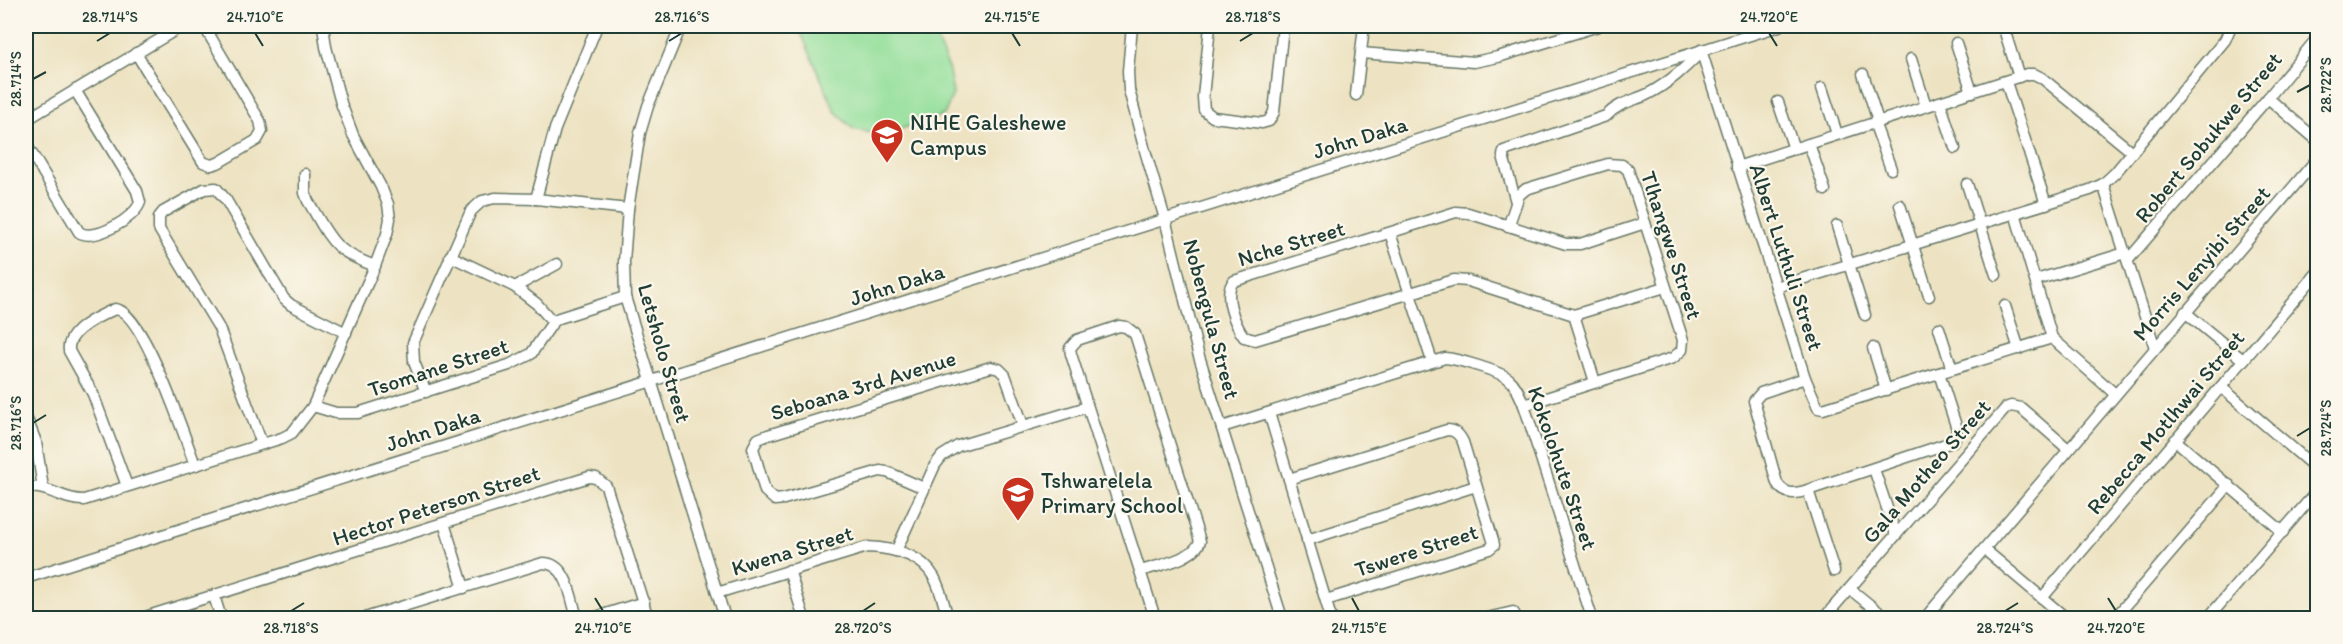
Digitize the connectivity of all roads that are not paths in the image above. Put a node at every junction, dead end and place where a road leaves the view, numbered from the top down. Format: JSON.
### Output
{"nodes":[{"id":1,"x":182,"y":26,"type":"edge"},
{"id":2,"x":204,"y":26,"type":"edge"},
{"id":3,"x":323,"y":26,"type":"edge"},
{"id":4,"x":597,"y":26,"type":"edge"},
{"id":5,"x":681,"y":26,"type":"edge"},
{"id":6,"x":1132,"y":26,"type":"edge"},
{"id":7,"x":1210,"y":26,"type":"edge"},
{"id":8,"x":1283,"y":26,"type":"edge"},
{"id":9,"x":1364,"y":26,"type":"edge"},
{"id":10,"x":1598,"y":26,"type":"edge"},
{"id":11,"x":1779,"y":26,"type":"edge"},
{"id":12,"x":2003,"y":26,"type":"edge"},
{"id":13,"x":2231,"y":26,"type":"edge"},
{"id":14,"x":1585,"y":27,"type":"edge"},
{"id":15,"x":2318,"y":37,"type":"edge"},
{"id":16,"x":1956,"y":43,"type":"dead end"},
{"id":17,"x":1701,"y":51,"type":"junction"},
{"id":18,"x":136,"y":53,"type":"junction"},
{"id":19,"x":1361,"y":53,"type":"junction"},
{"id":20,"x":1911,"y":58,"type":"dead end"},
{"id":21,"x":1863,"y":74,"type":"dead end"},
{"id":22,"x":2019,"y":77,"type":"junction"},
{"id":23,"x":2006,"y":81,"type":"junction"},
{"id":24,"x":1822,"y":88,"type":"dead end"},
{"id":25,"x":75,"y":90,"type":"junction"},
{"id":26,"x":1972,"y":92,"type":"junction"},
{"id":27,"x":1356,"y":95,"type":"dead end"},
{"id":28,"x":2268,"y":98,"type":"junction"},
{"id":29,"x":1778,"y":102,"type":"dead end"},
{"id":30,"x":1940,"y":102,"type":"junction"},
{"id":31,"x":1926,"y":106,"type":"junction"},
{"id":32,"x":26,"y":120,"type":"edge"},
{"id":33,"x":1876,"y":122,"type":"junction"},
{"id":34,"x":1837,"y":134,"type":"junction"},
{"id":35,"x":2318,"y":141,"type":"edge"},
{"id":36,"x":26,"y":144,"type":"edge"},
{"id":37,"x":1809,"y":144,"type":"junction"},
{"id":38,"x":1955,"y":148,"type":"dead end"},
{"id":39,"x":1794,"y":149,"type":"junction"},
{"id":40,"x":2132,"y":152,"type":"junction"},
{"id":41,"x":2318,"y":158,"type":"edge"},
{"id":42,"x":1737,"y":167,"type":"junction"},
{"id":43,"x":1890,"y":170,"type":"dead end"},
{"id":44,"x":305,"y":174,"type":"dead end"},
{"id":45,"x":1967,"y":184,"type":"dead end"},
{"id":46,"x":2103,"y":184,"type":"junction"},
{"id":47,"x":1825,"y":190,"type":"dead end"},
{"id":48,"x":536,"y":199,"type":"junction"},
{"id":49,"x":1516,"y":202,"type":"junction"},
{"id":50,"x":2046,"y":204,"type":"junction"},
{"id":51,"x":1900,"y":205,"type":"dead end"},
{"id":52,"x":628,"y":210,"type":"junction"},
{"id":53,"x":2015,"y":213,"type":"junction"},
{"id":54,"x":1165,"y":219,"type":"junction"},
{"id":55,"x":1645,"y":223,"type":"junction"},
{"id":56,"x":1979,"y":224,"type":"junction"},
{"id":57,"x":1837,"y":226,"type":"dead end"},
{"id":58,"x":1508,"y":227,"type":"junction"},
{"id":59,"x":1390,"y":233,"type":"junction"},
{"id":60,"x":1912,"y":245,"type":"junction"},
{"id":61,"x":450,"y":256,"type":"junction"},
{"id":62,"x":2127,"y":257,"type":"junction"},
{"id":63,"x":557,"y":264,"type":"dead end"},
{"id":64,"x":1849,"y":265,"type":"junction"},
{"id":65,"x":375,"y":266,"type":"junction"},
{"id":66,"x":2318,"y":272,"type":"edge"},
{"id":67,"x":1996,"y":275,"type":"dead end"},
{"id":68,"x":2036,"y":280,"type":"junction"},
{"id":69,"x":515,"y":287,"type":"junction"},
{"id":70,"x":1665,"y":287,"type":"junction"},
{"id":71,"x":1776,"y":287,"type":"junction"},
{"id":72,"x":1410,"y":293,"type":"junction"},
{"id":73,"x":1929,"y":296,"type":"dead end"},
{"id":74,"x":625,"y":297,"type":"junction"},
{"id":75,"x":2005,"y":306,"type":"dead end"},
{"id":76,"x":2185,"y":312,"type":"junction"},
{"id":77,"x":1574,"y":315,"type":"junction"},
{"id":78,"x":1865,"y":315,"type":"dead end"},
{"id":79,"x":553,"y":322,"type":"junction"},
{"id":80,"x":1939,"y":328,"type":"dead end"},
{"id":81,"x":346,"y":333,"type":"junction"},
{"id":82,"x":2052,"y":338,"type":"junction"},
{"id":83,"x":1873,"y":348,"type":"dead end"},
{"id":84,"x":2155,"y":348,"type":"junction"},
{"id":85,"x":2019,"y":349,"type":"junction"},
{"id":86,"x":2243,"y":360,"type":"junction"},
{"id":87,"x":1432,"y":361,"type":"junction"},
{"id":88,"x":1952,"y":369,"type":"junction"},
{"id":89,"x":1940,"y":373,"type":"junction"},
{"id":90,"x":1805,"y":378,"type":"junction"},
{"id":91,"x":650,"y":381,"type":"junction"},
{"id":92,"x":1595,"y":382,"type":"junction"},
{"id":93,"x":2221,"y":387,"type":"junction"},
{"id":94,"x":1886,"y":390,"type":"junction"},
{"id":95,"x":426,"y":392,"type":"junction"},
{"id":96,"x":2115,"y":394,"type":"junction"},
{"id":97,"x":1524,"y":405,"type":"junction"},
{"id":98,"x":314,"y":406,"type":"junction"},
{"id":99,"x":1087,"y":407,"type":"junction"},
{"id":100,"x":1269,"y":413,"type":"junction"},
{"id":101,"x":26,"y":417,"type":"edge"},
{"id":102,"x":1023,"y":425,"type":"junction"},
{"id":103,"x":1222,"y":427,"type":"junction"},
{"id":104,"x":2175,"y":440,"type":"junction"},
{"id":105,"x":262,"y":444,"type":"junction"},
{"id":106,"x":2068,"y":449,"type":"junction"},
{"id":107,"x":195,"y":465,"type":"junction"},
{"id":108,"x":1874,"y":469,"type":"junction"},
{"id":109,"x":2318,"y":470,"type":"edge"},
{"id":110,"x":1289,"y":479,"type":"junction"},
{"id":111,"x":2229,"y":485,"type":"junction"},
{"id":112,"x":127,"y":486,"type":"junction"},
{"id":113,"x":1476,"y":486,"type":"junction"},
{"id":114,"x":26,"y":488,"type":"edge"},
{"id":115,"x":43,"y":488,"type":"junction"},
{"id":116,"x":924,"y":488,"type":"junction"},
{"id":117,"x":1808,"y":490,"type":"junction"},
{"id":118,"x":2318,"y":490,"type":"edge"},
{"id":119,"x":444,"y":523,"type":"junction"},
{"id":120,"x":2283,"y":532,"type":"junction"},
{"id":121,"x":1896,"y":535,"type":"junction"},
{"id":122,"x":1307,"y":540,"type":"junction"},
{"id":123,"x":1984,"y":549,"type":"junction"},
{"id":124,"x":896,"y":551,"type":"junction"},
{"id":125,"x":789,"y":570,"type":"junction"},
{"id":126,"x":1140,"y":571,"type":"junction"},
{"id":127,"x":1834,"y":571,"type":"dead end"},
{"id":128,"x":26,"y":578,"type":"edge"},
{"id":129,"x":464,"y":588,"type":"junction"},
{"id":130,"x":1850,"y":589,"type":"junction"},
{"id":131,"x":717,"y":593,"type":"junction"},
{"id":132,"x":214,"y":596,"type":"junction"},
{"id":133,"x":2042,"y":598,"type":"junction"},
{"id":134,"x":1326,"y":600,"type":"junction"},
{"id":135,"x":644,"y":602,"type":"junction"},
{"id":136,"x":142,"y":618,"type":"edge"},
{"id":137,"x":220,"y":618,"type":"edge"},
{"id":138,"x":370,"y":618,"type":"edge"},
{"id":139,"x":577,"y":618,"type":"edge"},
{"id":140,"x":593,"y":618,"type":"edge"},
{"id":141,"x":648,"y":618,"type":"edge"},
{"id":142,"x":725,"y":618,"type":"edge"},
{"id":143,"x":804,"y":618,"type":"edge"},
{"id":144,"x":948,"y":618,"type":"edge"},
{"id":145,"x":1155,"y":618,"type":"edge"},
{"id":146,"x":1209,"y":618,"type":"edge"},
{"id":147,"x":1215,"y":618,"type":"edge"},
{"id":148,"x":1282,"y":618,"type":"edge"},
{"id":149,"x":1331,"y":618,"type":"edge"},
{"id":150,"x":1488,"y":618,"type":"edge"},
{"id":151,"x":1517,"y":618,"type":"edge"},
{"id":152,"x":1592,"y":618,"type":"edge"},
{"id":153,"x":1824,"y":618,"type":"edge"},
{"id":154,"x":1886,"y":618,"type":"edge"},
{"id":155,"x":1925,"y":618,"type":"edge"},
{"id":156,"x":2066,"y":618,"type":"edge"},
{"id":157,"x":2115,"y":618,"type":"edge"},
{"id":158,"x":2208,"y":618,"type":"edge"}],
"edges":[{"from":1,"to":18,"type":"street"},
{"from":2,"to":18,"type":"street"},
{"from":3,"to":65,"type":"street"},
{"from":4,"to":48,"type":"street"},
{"from":5,"to":52,"type":"street","name":"Letsholo Street"},
{"from":6,"to":54,"type":"street","name":"Nobengula Street"},
{"from":7,"to":8,"type":"street"},
{"from":9,"to":19,"type":"street"},
{"from":10,"to":14,"type":"street"},
{"from":11,"to":17,"type":"street","name":"John Daka"},
{"from":12,"to":22,"type":"street"},
{"from":13,"to":40,"type":"street"},
{"from":14,"to":19,"type":"street"},
{"from":15,"to":28,"type":"street","name":"Robert Sobukwe Street"},
{"from":16,"to":26,"type":"street"},
{"from":17,"to":42,"type":"street","name":"Albert Luthuli Street"},
{"from":17,"to":49,"type":"street"},
{"from":17,"to":54,"type":"street","name":"John Daka"},
{"from":18,"to":25,"type":"street"},
{"from":19,"to":27,"type":"street"},
{"from":20,"to":31,"type":"street"},
{"from":21,"to":33,"type":"street"},
{"from":22,"to":23,"type":"street"},
{"from":22,"to":40,"type":"street"},
{"from":23,"to":26,"type":"street"},
{"from":23,"to":50,"type":"street"},
{"from":24,"to":34,"type":"street"},
{"from":25,"to":32,"type":"street"},
{"from":25,"to":36,"type":"street"},
{"from":26,"to":30,"type":"street"},
{"from":28,"to":35,"type":"street"},
{"from":28,"to":62,"type":"street","name":"Robert Sobukwe Street"},
{"from":29,"to":39,"type":"street"},
{"from":30,"to":31,"type":"street"},
{"from":30,"to":38,"type":"street"},
{"from":31,"to":33,"type":"street"},
{"from":33,"to":34,"type":"street"},
{"from":33,"to":43,"type":"street"},
{"from":34,"to":37,"type":"street"},
{"from":37,"to":39,"type":"street"},
{"from":37,"to":47,"type":"street"},
{"from":39,"to":42,"type":"street"},
{"from":40,"to":46,"type":"street"},
{"from":41,"to":76,"type":"street","name":"Morris Lenyibi Street"},
{"from":42,"to":71,"type":"street","name":"Albert Luthuli Street"},
{"from":44,"to":65,"type":"street"},
{"from":45,"to":56,"type":"street"},
{"from":46,"to":50,"type":"street"},
{"from":46,"to":62,"type":"street"},
{"from":48,"to":52,"type":"street"},
{"from":48,"to":61,"type":"street"},
{"from":49,"to":55,"type":"street","name":"Tlhangwe Street"},
{"from":49,"to":58,"type":"street"},
{"from":50,"to":53,"type":"street"},
{"from":51,"to":60,"type":"street"},
{"from":52,"to":74,"type":"street","name":"Letsholo Street"},
{"from":53,"to":56,"type":"street"},
{"from":53,"to":68,"type":"street"},
{"from":54,"to":91,"type":"street","name":"John Daka"},
{"from":54,"to":103,"type":"street","name":"Nobengula Street"},
{"from":55,"to":58,"type":"street","name":"Nche Street"},
{"from":55,"to":70,"type":"street","name":"Tlhangwe Street"},
{"from":56,"to":60,"type":"street"},
{"from":56,"to":67,"type":"street"},
{"from":57,"to":64,"type":"street"},
{"from":58,"to":59,"type":"street","name":"Nche Street"},
{"from":59,"to":72,"type":"street"},
{"from":59,"to":72,"type":"street","name":"Nche Street"},
{"from":60,"to":64,"type":"street"},
{"from":60,"to":73,"type":"street"},
{"from":61,"to":69,"type":"street"},
{"from":61,"to":95,"type":"street"},
{"from":62,"to":68,"type":"street"},
{"from":62,"to":84,"type":"street"},
{"from":63,"to":69,"type":"street"},
{"from":64,"to":71,"type":"street"},
{"from":64,"to":78,"type":"street"},
{"from":65,"to":81,"type":"street"},
{"from":66,"to":86,"type":"street","name":"Rebecca Motlhwai Street"},
{"from":68,"to":82,"type":"street"},
{"from":69,"to":79,"type":"street"},
{"from":70,"to":77,"type":"street"},
{"from":70,"to":92,"type":"street","name":"Tlhangwe Street"},
{"from":71,"to":90,"type":"street","name":"Albert Luthuli Street"},
{"from":72,"to":77,"type":"street","name":"Nche Street"},
{"from":72,"to":87,"type":"street"},
{"from":74,"to":79,"type":"street"},
{"from":74,"to":91,"type":"street","name":"Letsholo Street"},
{"from":75,"to":85,"type":"street"},
{"from":76,"to":84,"type":"street","name":"Morris Lenyibi Street"},
{"from":76,"to":86,"type":"street"},
{"from":77,"to":92,"type":"street"},
{"from":79,"to":95,"type":"street","name":"Tsomane Street"},
{"from":80,"to":88,"type":"street"},
{"from":81,"to":98,"type":"street"},
{"from":81,"to":105,"type":"street"},
{"from":82,"to":85,"type":"street","name":"Albert Luthuli Street"},
{"from":82,"to":96,"type":"street"},
{"from":83,"to":94,"type":"street"},
{"from":84,"to":96,"type":"street","name":"Morris Lenyibi Street"},
{"from":85,"to":88,"type":"street","name":"Albert Luthuli Street"},
{"from":86,"to":93,"type":"street","name":"Rebecca Motlhwai Street"},
{"from":87,"to":97,"type":"street","name":"Kokolohute Street"},
{"from":87,"to":100,"type":"street","name":"Kokolohute Street"},
{"from":88,"to":89,"type":"street","name":"Albert Luthuli Street"},
{"from":89,"to":94,"type":"street","name":"Albert Luthuli Street"},
{"from":89,"to":108,"type":"street"},
{"from":90,"to":94,"type":"street","name":"Albert Luthuli Street"},
{"from":90,"to":117,"type":"street"},
{"from":91,"to":128,"type":"street","name":"John Daka"},
{"from":91,"to":131,"type":"street","name":"Letsholo Street"},
{"from":92,"to":97,"type":"street","name":"Tlhangwe Street"},
{"from":93,"to":104,"type":"street","name":"Rebecca Motlhwai Street"},
{"from":93,"to":109,"type":"street"},
{"from":95,"to":98,"type":"street","name":"Tsomane Street"},
{"from":96,"to":106,"type":"street","name":"Morris Lenyibi Street"},
{"from":97,"to":152,"type":"street","name":"Kokolohute Street"},
{"from":98,"to":105,"type":"street"},
{"from":99,"to":102,"type":"street"},
{"from":99,"to":126,"type":"street"},
{"from":99,"to":126,"type":"street"},
{"from":100,"to":103,"type":"street","name":"Kokolohute Street"},
{"from":100,"to":110,"type":"street"},
{"from":101,"to":115,"type":"street"},
{"from":102,"to":116,"type":"street"},
{"from":102,"to":116,"type":"street","name":"Seboana 3rd Avenue"},
{"from":103,"to":148,"type":"street","name":"Nobengula Street"},
{"from":104,"to":111,"type":"street"},
{"from":104,"to":133,"type":"street","name":"Rebecca Motlhwai Street"},
{"from":105,"to":107,"type":"street"},
{"from":106,"to":121,"type":"street","name":"Gala Motheo Street"},
{"from":106,"to":123,"type":"street","name":"Morris Lenyibi Street"},
{"from":107,"to":112,"type":"street"},
{"from":107,"to":112,"type":"street"},
{"from":108,"to":117,"type":"street"},
{"from":108,"to":121,"type":"street"},
{"from":110,"to":113,"type":"street","name":"Tswere Street"},
{"from":110,"to":122,"type":"street"},
{"from":111,"to":120,"type":"street"},
{"from":111,"to":157,"type":"street"},
{"from":112,"to":115,"type":"street"},
{"from":113,"to":122,"type":"street","name":"Tswere Street"},
{"from":113,"to":134,"type":"street","name":"Tswere Street"},
{"from":114,"to":115,"type":"street"},
{"from":116,"to":124,"type":"street"},
{"from":117,"to":127,"type":"street"},
{"from":118,"to":120,"type":"street"},
{"from":119,"to":129,"type":"street"},
{"from":119,"to":132,"type":"street","name":"Hector Peterson Street"},
{"from":119,"to":135,"type":"street","name":"Hector Peterson Street"},
{"from":120,"to":158,"type":"street"},
{"from":121,"to":130,"type":"street","name":"Gala Motheo Street"},
{"from":122,"to":134,"type":"street"},
{"from":123,"to":133,"type":"street"},
{"from":123,"to":155,"type":"street","name":"Morris Lenyibi Street"},
{"from":124,"to":125,"type":"street","name":"Kwena Street"},
{"from":124,"to":144,"type":"street","name":"Kwena Street"},
{"from":125,"to":131,"type":"street","name":"Kwena Street"},
{"from":125,"to":143,"type":"street"},
{"from":126,"to":145,"type":"street"},
{"from":129,"to":138,"type":"street"},
{"from":129,"to":139,"type":"street"},
{"from":130,"to":153,"type":"street","name":"Gala Motheo Street"},
{"from":130,"to":154,"type":"street"},
{"from":131,"to":142,"type":"street","name":"Letsholo Street"},
{"from":132,"to":136,"type":"street","name":"Hector Peterson Street"},
{"from":132,"to":137,"type":"street"},
{"from":133,"to":156,"type":"street"},
{"from":134,"to":149,"type":"street"},
{"from":135,"to":140,"type":"street"},
{"from":135,"to":141,"type":"street","name":"Hector Peterson Street"},
{"from":146,"to":147,"type":"street"},
{"from":150,"to":151,"type":"street"}]}
